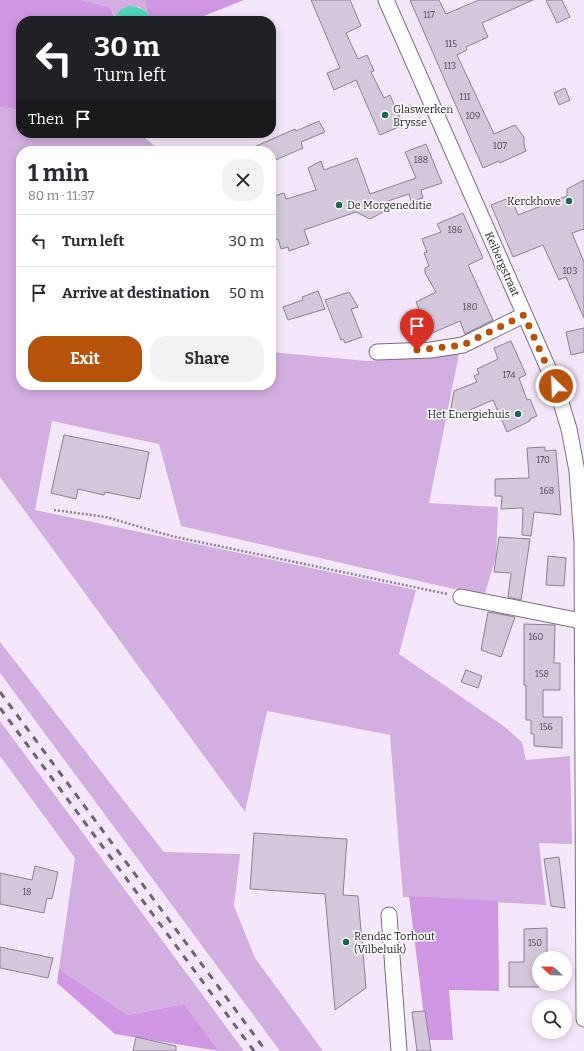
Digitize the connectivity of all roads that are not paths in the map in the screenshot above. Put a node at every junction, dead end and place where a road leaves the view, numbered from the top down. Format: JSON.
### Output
{"nodes":[{"id":1,"x":386,"y":0,"type":"edge"},
{"id":2,"x":524,"y":315,"type":"junction"},
{"id":3,"x":377,"y":352,"type":"dead end"},
{"id":4,"x":461,"y":597,"type":"road end"},
{"id":5,"x":581,"y":621,"type":"junction"},
{"id":6,"x":388,"y":915,"type":"dead end"},
{"id":7,"x":584,"y":1019,"type":"edge"},
{"id":8,"x":399,"y":1051,"type":"edge"}],
"edges":[{"from":1,"to":2,"type":"street","name":"Keibergstraat"},
{"from":2,"to":3,"type":"street"},
{"from":2,"to":5,"type":"street","name":"Keibergstraat"},
{"from":4,"to":5,"type":"street"},
{"from":5,"to":7,"type":"street","name":"Keibergstraat"},
{"from":6,"to":8,"type":"street"}]}
